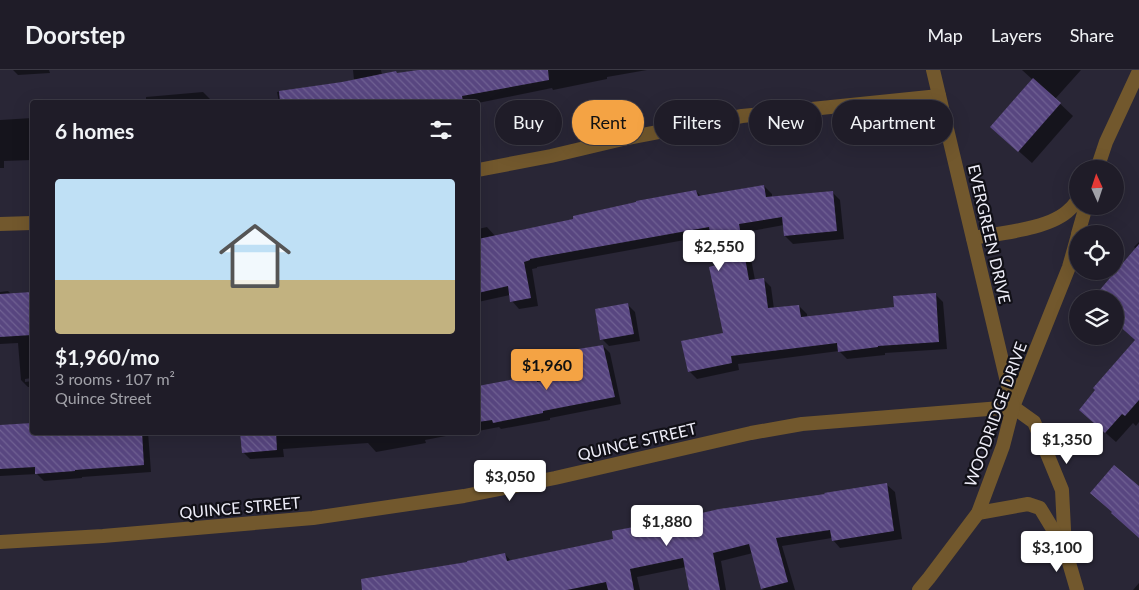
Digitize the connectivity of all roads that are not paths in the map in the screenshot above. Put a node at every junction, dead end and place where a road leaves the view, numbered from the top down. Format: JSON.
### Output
{"nodes":[{"id":1,"x":933,"y":70,"type":"edge"},
{"id":2,"x":1139,"y":71,"type":"edge"},
{"id":3,"x":939,"y":96,"type":"junction"},
{"id":4,"x":1100,"y":160,"type":"edge"},
{"id":5,"x":480,"y":170,"type":"edge"},
{"id":6,"x":1069,"y":211,"type":"edge"},
{"id":7,"x":30,"y":223,"type":"edge"},
{"id":8,"x":0,"y":224,"type":"edge"},
{"id":9,"x":973,"y":238,"type":"junction"},
{"id":10,"x":1069,"y":268,"type":"edge"},
{"id":11,"x":1013,"y":406,"type":"junction"},
{"id":12,"x":978,"y":513,"type":"junction"},
{"id":13,"x":0,"y":542,"type":"edge"},
{"id":14,"x":1065,"y":549,"type":"junction"},
{"id":15,"x":919,"y":590,"type":"edge"},
{"id":16,"x":1077,"y":590,"type":"edge"}],
"edges":[{"from":1,"to":3,"type":"street","name":"EVERGREEN DRIVE"},
{"from":2,"to":4,"type":"street"},
{"from":3,"to":5,"type":"street"},
{"from":3,"to":9,"type":"street","name":"EVERGREEN DRIVE"},
{"from":6,"to":9,"type":"street"},
{"from":7,"to":8,"type":"street"},
{"from":9,"to":11,"type":"street","name":"EVERGREEN DRIVE"},
{"from":10,"to":11,"type":"street","name":"WOODRIDGE DRIVE"},
{"from":11,"to":12,"type":"street","name":"WOODRIDGE DRIVE"},
{"from":11,"to":13,"type":"street","name":"QUINCE STREET"},
{"from":11,"to":14,"type":"street"},
{"from":12,"to":14,"type":"street"},
{"from":12,"to":15,"type":"street","name":"WOODRIDGE DRIVE"},
{"from":14,"to":16,"type":"street"}]}
